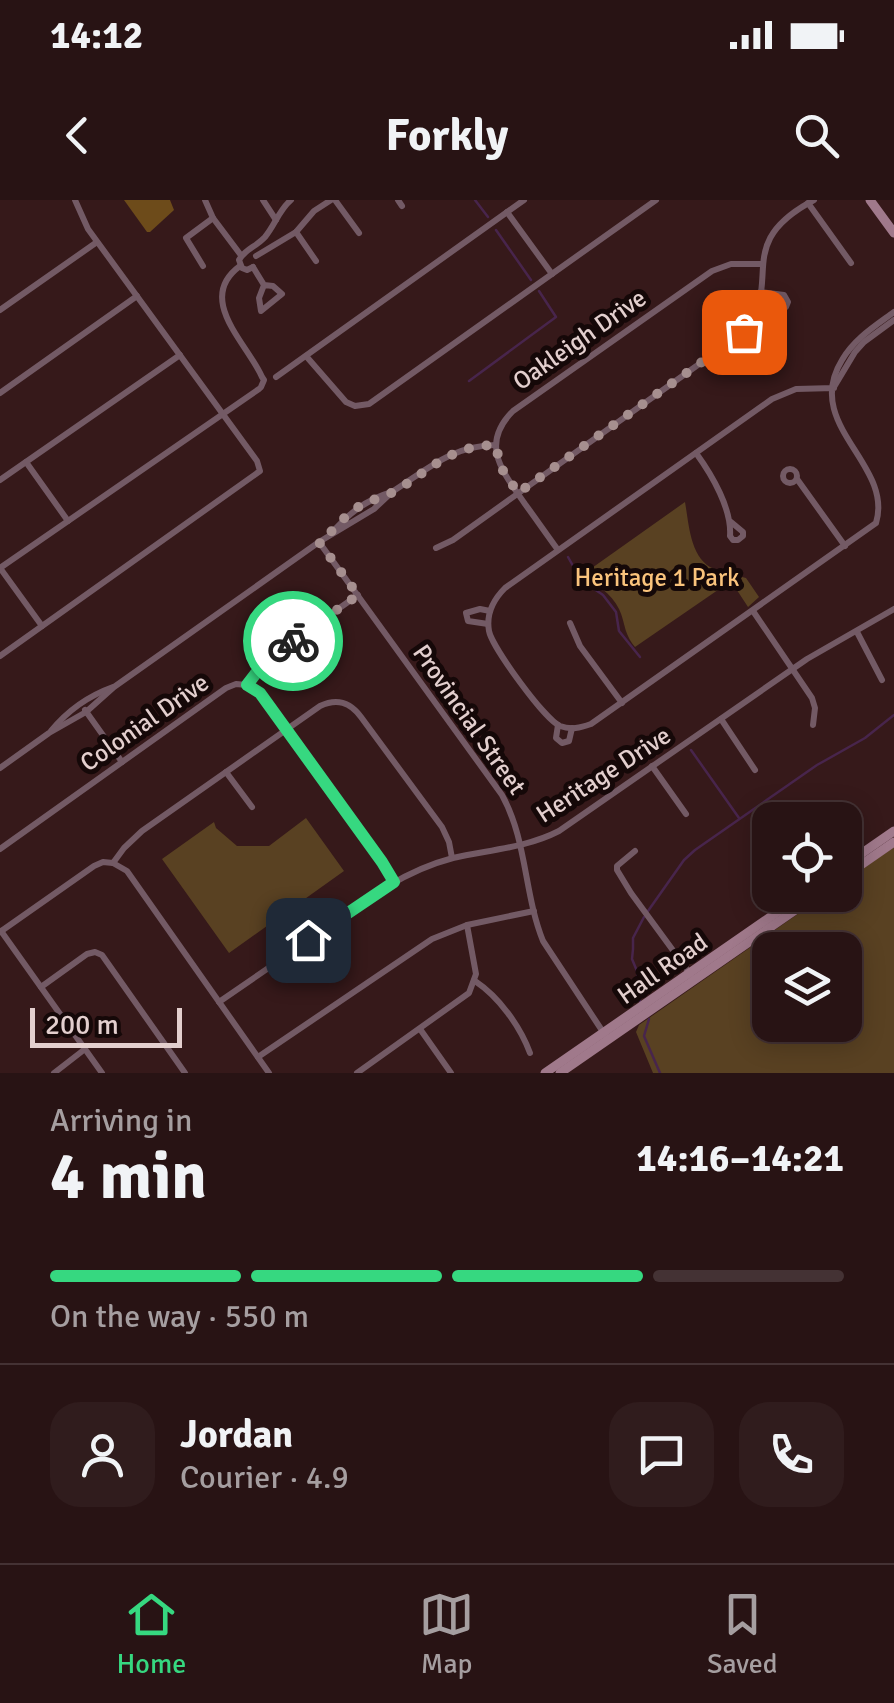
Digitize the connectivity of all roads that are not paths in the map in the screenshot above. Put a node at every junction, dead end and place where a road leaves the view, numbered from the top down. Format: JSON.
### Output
{"nodes":[{"id":1,"x":76,"y":200,"type":"edge"},
{"id":2,"x":206,"y":200,"type":"edge"},
{"id":3,"x":290,"y":200,"type":"edge"},
{"id":4,"x":333,"y":200,"type":"edge"},
{"id":5,"x":524,"y":200,"type":"edge"},
{"id":6,"x":656,"y":200,"type":"edge"},
{"id":7,"x":870,"y":200,"type":"edge"},
{"id":8,"x":261,"y":201,"type":"edge"},
{"id":9,"x":811,"y":202,"type":"edge"},
{"id":10,"x":507,"y":212,"type":"junction"},
{"id":11,"x":213,"y":218,"type":"junction"},
{"id":12,"x":276,"y":220,"type":"junction"},
{"id":13,"x":296,"y":232,"type":"junction"},
{"id":14,"x":359,"y":234,"type":"dead end"},
{"id":15,"x":894,"y":234,"type":"edge"},
{"id":16,"x":97,"y":242,"type":"junction"},
{"id":17,"x":244,"y":252,"type":"junction"},
{"id":18,"x":256,"y":256,"type":"junction"},
{"id":19,"x":316,"y":262,"type":"dead end"},
{"id":20,"x":762,"y":264,"type":"junction"},
{"id":21,"x":851,"y":264,"type":"dead end"},
{"id":22,"x":203,"y":266,"type":"dead end"},
{"id":23,"x":240,"y":266,"type":"junction"},
{"id":24,"x":254,"y":268,"type":"junction"},
{"id":25,"x":552,"y":274,"type":"junction"},
{"id":26,"x":264,"y":284,"type":"dead end"},
{"id":27,"x":760,"y":292,"type":"junction"},
{"id":28,"x":137,"y":296,"type":"junction"},
{"id":29,"x":758,"y":305,"type":"junction"},
{"id":30,"x":0,"y":310,"type":"edge"},
{"id":31,"x":894,"y":312,"type":"edge"},
{"id":32,"x":894,"y":320,"type":"edge"},
{"id":33,"x":882,"y":325,"type":"junction"},
{"id":34,"x":180,"y":355,"type":"junction"},
{"id":35,"x":306,"y":356,"type":"junction"},
{"id":36,"x":276,"y":377,"type":"dead end"},
{"id":37,"x":834,"y":388,"type":"junction"},
{"id":38,"x":0,"y":393,"type":"edge"},
{"id":39,"x":224,"y":415,"type":"junction"},
{"id":40,"x":496,"y":445,"type":"junction"},
{"id":41,"x":696,"y":453,"type":"junction"},
{"id":42,"x":26,"y":462,"type":"junction"},
{"id":43,"x":881,"y":476,"type":"dead end"},
{"id":44,"x":796,"y":479,"type":"dead end"},
{"id":45,"x":0,"y":480,"type":"edge"},
{"id":46,"x":518,"y":493,"type":"junction"},
{"id":47,"x":886,"y":499,"type":"dead end"},
{"id":48,"x":68,"y":521,"type":"junction"},
{"id":49,"x":731,"y":522,"type":"dead end"},
{"id":50,"x":319,"y":542,"type":"junction"},
{"id":51,"x":846,"y":546,"type":"junction"},
{"id":52,"x":436,"y":548,"type":"dead end"},
{"id":53,"x":558,"y":550,"type":"junction"},
{"id":54,"x":0,"y":568,"type":"edge"},
{"id":55,"x":358,"y":595,"type":"junction"},
{"id":56,"x":894,"y":609,"type":"edge"},
{"id":57,"x":490,"y":611,"type":"junction"},
{"id":58,"x":753,"y":611,"type":"junction"},
{"id":59,"x":570,"y":623,"type":"dead end"},
{"id":60,"x":488,"y":624,"type":"junction"},
{"id":61,"x":42,"y":626,"type":"junction"},
{"id":62,"x":857,"y":632,"type":"junction"},
{"id":63,"x":0,"y":656,"type":"edge"},
{"id":64,"x":793,"y":668,"type":"junction"},
{"id":65,"x":882,"y":680,"type":"dead end"},
{"id":66,"x":247,"y":685,"type":"junction"},
{"id":67,"x":114,"y":687,"type":"junction"},
{"id":68,"x":80,"y":703,"type":"junction"},
{"id":69,"x":622,"y":703,"type":"junction"},
{"id":70,"x":86,"y":712,"type":"junction"},
{"id":71,"x":721,"y":719,"type":"junction"},
{"id":72,"x":813,"y":725,"type":"dead end"},
{"id":73,"x":286,"y":730,"type":"junction"},
{"id":74,"x":49,"y":733,"type":"junction"},
{"id":75,"x":122,"y":762,"type":"junction"},
{"id":76,"x":652,"y":766,"type":"junction"},
{"id":77,"x":0,"y":768,"type":"edge"},
{"id":78,"x":755,"y":770,"type":"dead end"},
{"id":79,"x":226,"y":772,"type":"junction"},
{"id":80,"x":252,"y":807,"type":"dead end"},
{"id":81,"x":686,"y":814,"type":"dead end"},
{"id":82,"x":894,"y":831,"type":"edge"},
{"id":83,"x":887,"y":843,"type":"edge"},
{"id":84,"x":520,"y":844,"type":"junction"},
{"id":85,"x":0,"y":849,"type":"edge"},
{"id":86,"x":635,"y":851,"type":"dead end"},
{"id":87,"x":862,"y":856,"type":"edge"},
{"id":88,"x":452,"y":858,"type":"junction"},
{"id":89,"x":113,"y":862,"type":"junction"},
{"id":90,"x":862,"y":863,"type":"edge"},
{"id":91,"x":394,"y":882,"type":"junction"},
{"id":92,"x":534,"y":910,"type":"junction"},
{"id":93,"x":779,"y":912,"type":"edge"},
{"id":94,"x":791,"y":912,"type":"edge"},
{"id":95,"x":467,"y":925,"type":"junction"},
{"id":96,"x":0,"y":931,"type":"edge"},
{"id":97,"x":692,"y":976,"type":"junction"},
{"id":98,"x":475,"y":981,"type":"junction"},
{"id":99,"x":41,"y":987,"type":"junction"},
{"id":100,"x":219,"y":1002,"type":"junction"},
{"id":101,"x":420,"y":1029,"type":"junction"},
{"id":102,"x":606,"y":1036,"type":"junction"},
{"id":103,"x":85,"y":1049,"type":"junction"},
{"id":104,"x":530,"y":1054,"type":"dead end"},
{"id":105,"x":258,"y":1058,"type":"junction"},
{"id":106,"x":54,"y":1073,"type":"edge"},
{"id":107,"x":102,"y":1073,"type":"edge"},
{"id":108,"x":186,"y":1073,"type":"edge"},
{"id":109,"x":269,"y":1073,"type":"edge"},
{"id":110,"x":357,"y":1073,"type":"edge"},
{"id":111,"x":450,"y":1073,"type":"edge"},
{"id":112,"x":545,"y":1073,"type":"edge"},
{"id":113,"x":560,"y":1073,"type":"edge"}],
"edges":[{"from":1,"to":16,"type":"street"},
{"from":2,"to":11,"type":"street"},
{"from":3,"to":12,"type":"street"},
{"from":4,"to":13,"type":"street"},
{"from":4,"to":14,"type":"street"},
{"from":5,"to":10,"type":"street"},
{"from":6,"to":25,"type":"street"},
{"from":7,"to":15,"type":"street"},
{"from":8,"to":12,"type":"street"},
{"from":9,"to":20,"type":"street"},
{"from":9,"to":21,"type":"street"},
{"from":10,"to":25,"type":"street"},
{"from":10,"to":35,"type":"street"},
{"from":11,"to":17,"type":"street"},
{"from":11,"to":22,"type":"street"},
{"from":12,"to":17,"type":"street"},
{"from":13,"to":18,"type":"street"},
{"from":13,"to":19,"type":"street"},
{"from":16,"to":28,"type":"street"},
{"from":16,"to":30,"type":"street"},
{"from":17,"to":18,"type":"street"},
{"from":17,"to":23,"type":"street"},
{"from":18,"to":24,"type":"street"},
{"from":20,"to":27,"type":"street"},
{"from":20,"to":40,"type":"street","name":"Oakleigh Drive"},
{"from":23,"to":24,"type":"street"},
{"from":23,"to":39,"type":"street"},
{"from":24,"to":26,"type":"street"},
{"from":25,"to":35,"type":"street"},
{"from":27,"to":29,"type":"street"},
{"from":27,"to":29,"type":"street"},
{"from":28,"to":34,"type":"street"},
{"from":28,"to":38,"type":"street"},
{"from":29,"to":46,"type":"street"},
{"from":31,"to":33,"type":"street"},
{"from":32,"to":33,"type":"street"},
{"from":33,"to":37,"type":"street"},
{"from":34,"to":39,"type":"street"},
{"from":34,"to":42,"type":"street"},
{"from":35,"to":36,"type":"street"},
{"from":37,"to":41,"type":"street"},
{"from":37,"to":43,"type":"street"},
{"from":39,"to":48,"type":"street"},
{"from":39,"to":61,"type":"street"},
{"from":40,"to":46,"type":"street"},
{"from":40,"to":50,"type":"street"},
{"from":41,"to":49,"type":"street"},
{"from":41,"to":53,"type":"street"},
{"from":42,"to":45,"type":"street"},
{"from":42,"to":48,"type":"street"},
{"from":44,"to":51,"type":"street"},
{"from":46,"to":52,"type":"street"},
{"from":46,"to":53,"type":"street"},
{"from":47,"to":51,"type":"street"},
{"from":48,"to":54,"type":"street"},
{"from":50,"to":55,"type":"street","name":"Provincial Street"},
{"from":50,"to":67,"type":"street"},
{"from":51,"to":58,"type":"street"},
{"from":53,"to":57,"type":"street"},
{"from":54,"to":61,"type":"street"},
{"from":55,"to":66,"type":"street","name":"Colonial Drive"},
{"from":55,"to":84,"type":"street","name":"Provincial Street"},
{"from":56,"to":62,"type":"street","name":"Heritage Drive"},
{"from":57,"to":60,"type":"street"},
{"from":57,"to":60,"type":"street"},
{"from":58,"to":64,"type":"street"},
{"from":58,"to":69,"type":"street"},
{"from":59,"to":69,"type":"street"},
{"from":60,"to":69,"type":"street"},
{"from":61,"to":63,"type":"street"},
{"from":62,"to":64,"type":"street","name":"Heritage Drive"},
{"from":62,"to":65,"type":"street"},
{"from":64,"to":71,"type":"street","name":"Heritage Drive"},
{"from":64,"to":72,"type":"street"},
{"from":66,"to":73,"type":"street"},
{"from":66,"to":75,"type":"street","name":"Colonial Drive"},
{"from":67,"to":68,"type":"street"},
{"from":67,"to":70,"type":"street"},
{"from":68,"to":70,"type":"street"},
{"from":68,"to":74,"type":"street"},
{"from":70,"to":74,"type":"street"},
{"from":70,"to":75,"type":"street"},
{"from":71,"to":76,"type":"street","name":"Heritage Drive"},
{"from":71,"to":78,"type":"street"},
{"from":73,"to":79,"type":"street"},
{"from":73,"to":88,"type":"street"},
{"from":73,"to":91,"type":"street"},
{"from":74,"to":77,"type":"street"},
{"from":75,"to":85,"type":"street","name":"Colonial Drive"},
{"from":76,"to":81,"type":"street"},
{"from":76,"to":84,"type":"street","name":"Heritage Drive"},
{"from":79,"to":80,"type":"street"},
{"from":79,"to":89,"type":"street"},
{"from":82,"to":83,"type":"street"},
{"from":83,"to":87,"type":"street"},
{"from":83,"to":90,"type":"street"},
{"from":84,"to":88,"type":"street","name":"Heritage Drive"},
{"from":84,"to":92,"type":"street","name":"Provincial Street"},
{"from":86,"to":97,"type":"street"},
{"from":88,"to":91,"type":"street","name":"Heritage Drive"},
{"from":89,"to":96,"type":"street"},
{"from":89,"to":100,"type":"street"},
{"from":91,"to":100,"type":"street","name":"Heritage Drive"},
{"from":92,"to":95,"type":"street"},
{"from":92,"to":102,"type":"street","name":"Provincial Street"},
{"from":93,"to":97,"type":"street","name":"Hall Road"},
{"from":94,"to":97,"type":"street","name":"Hall Road"},
{"from":95,"to":98,"type":"street"},
{"from":95,"to":105,"type":"street"},
{"from":96,"to":99,"type":"street"},
{"from":97,"to":102,"type":"street","name":"Hall Road"},
{"from":98,"to":101,"type":"street"},
{"from":98,"to":104,"type":"street"},
{"from":99,"to":103,"type":"street"},
{"from":99,"to":108,"type":"street"},
{"from":100,"to":105,"type":"street"},
{"from":101,"to":110,"type":"street"},
{"from":101,"to":111,"type":"street"},
{"from":102,"to":112,"type":"street","name":"Hall Road"},
{"from":102,"to":113,"type":"street","name":"Hall Road"},
{"from":103,"to":106,"type":"street"},
{"from":103,"to":107,"type":"street"},
{"from":105,"to":109,"type":"street"}]}
